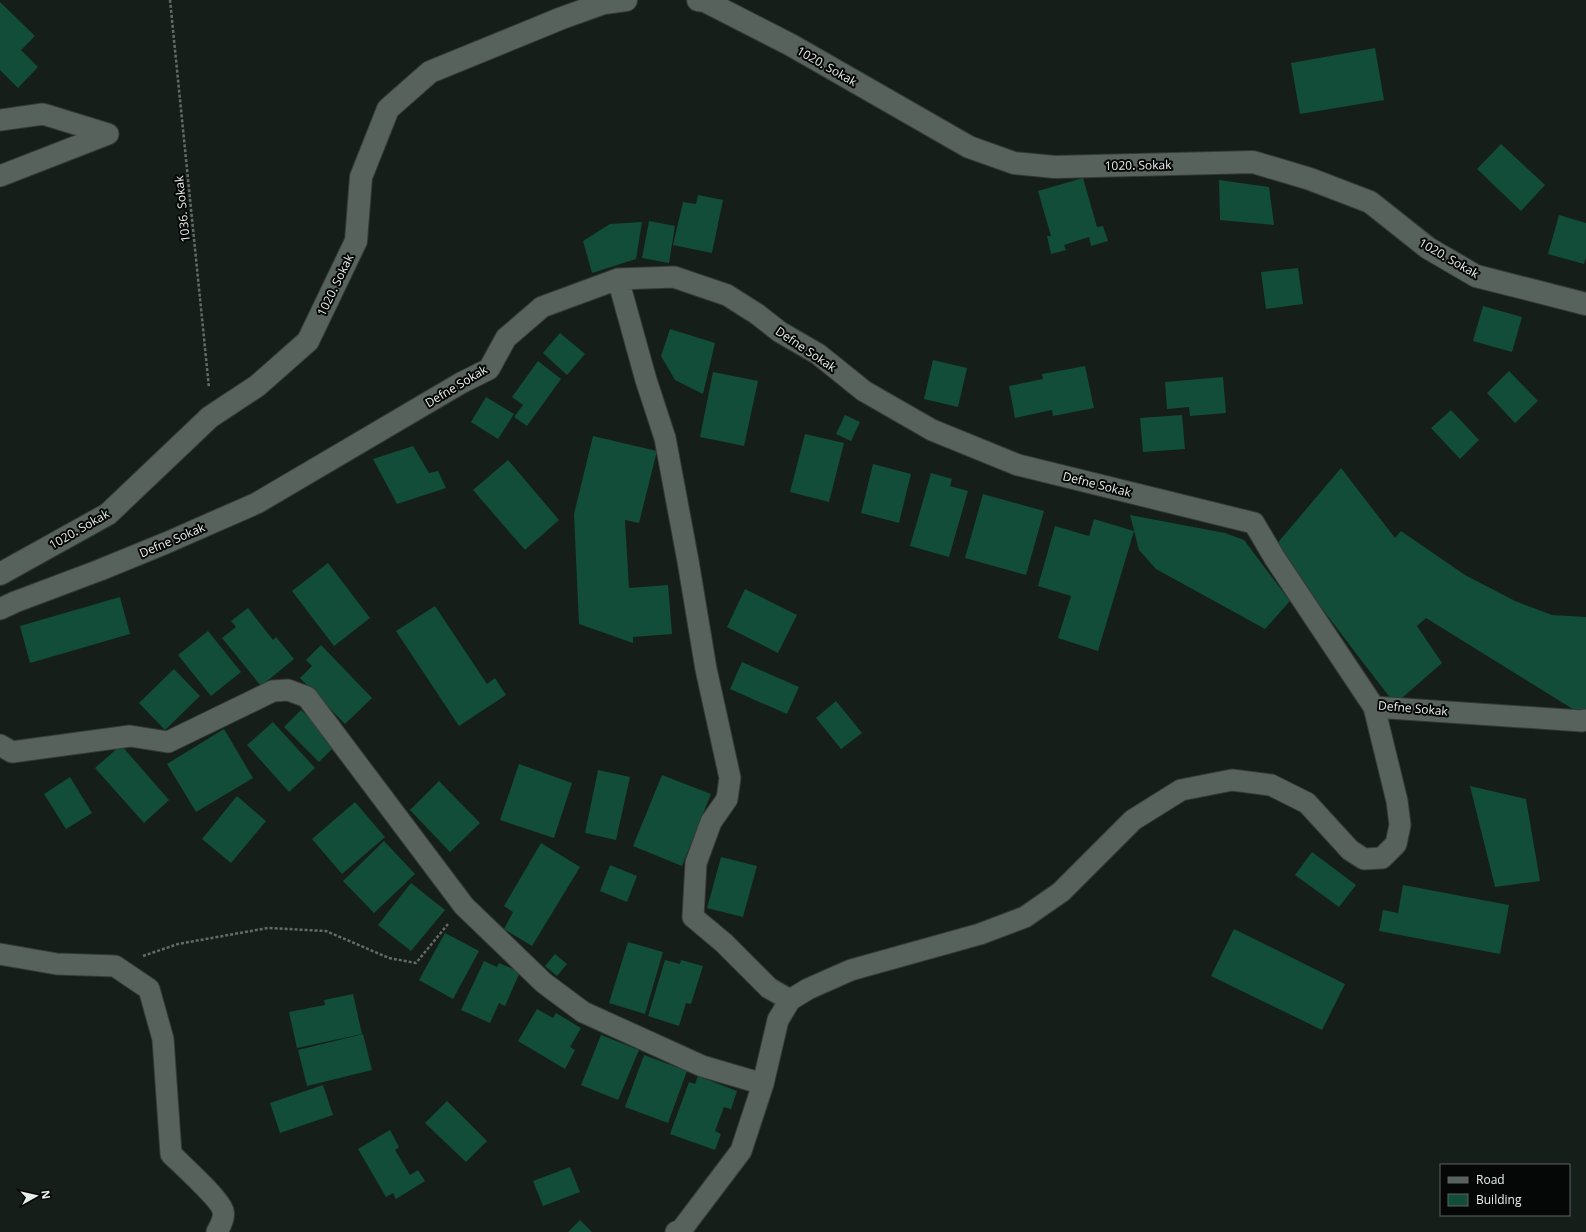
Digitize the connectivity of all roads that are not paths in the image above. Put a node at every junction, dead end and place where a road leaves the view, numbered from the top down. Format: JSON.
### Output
{"nodes":[{"id":1,"x":626,"y":0,"type":"edge"},
{"id":2,"x":698,"y":0,"type":"edge"},
{"id":3,"x":0,"y":120,"type":"edge"},
{"id":4,"x":0,"y":176,"type":"edge"},
{"id":5,"x":618,"y":279,"type":"junction"},
{"id":6,"x":1586,"y":304,"type":"edge"},
{"id":7,"x":0,"y":574,"type":"edge"},
{"id":8,"x":0,"y":609,"type":"edge"},
{"id":9,"x":1374,"y":707,"type":"junction"},
{"id":10,"x":1586,"y":720,"type":"edge"},
{"id":11,"x":0,"y":745,"type":"edge"},
{"id":12,"x":0,"y":954,"type":"edge"},
{"id":13,"x":790,"y":1000,"type":"junction"},
{"id":14,"x":763,"y":1084,"type":"junction"},
{"id":15,"x":217,"y":1232,"type":"edge"},
{"id":16,"x":676,"y":1232,"type":"edge"}],
"edges":[{"from":1,"to":7,"type":"street","name":"1020. Sokak"},
{"from":2,"to":6,"type":"street","name":"1020. Sokak"},
{"from":3,"to":4,"type":"street"},
{"from":5,"to":8,"type":"street","name":"Defne Sokak"},
{"from":5,"to":9,"type":"street","name":"Defne Sokak"},
{"from":5,"to":13,"type":"street"},
{"from":9,"to":10,"type":"street","name":"Defne Sokak"},
{"from":9,"to":13,"type":"street"},
{"from":11,"to":14,"type":"street"},
{"from":12,"to":15,"type":"street"},
{"from":13,"to":14,"type":"street"},
{"from":14,"to":16,"type":"street"}]}
